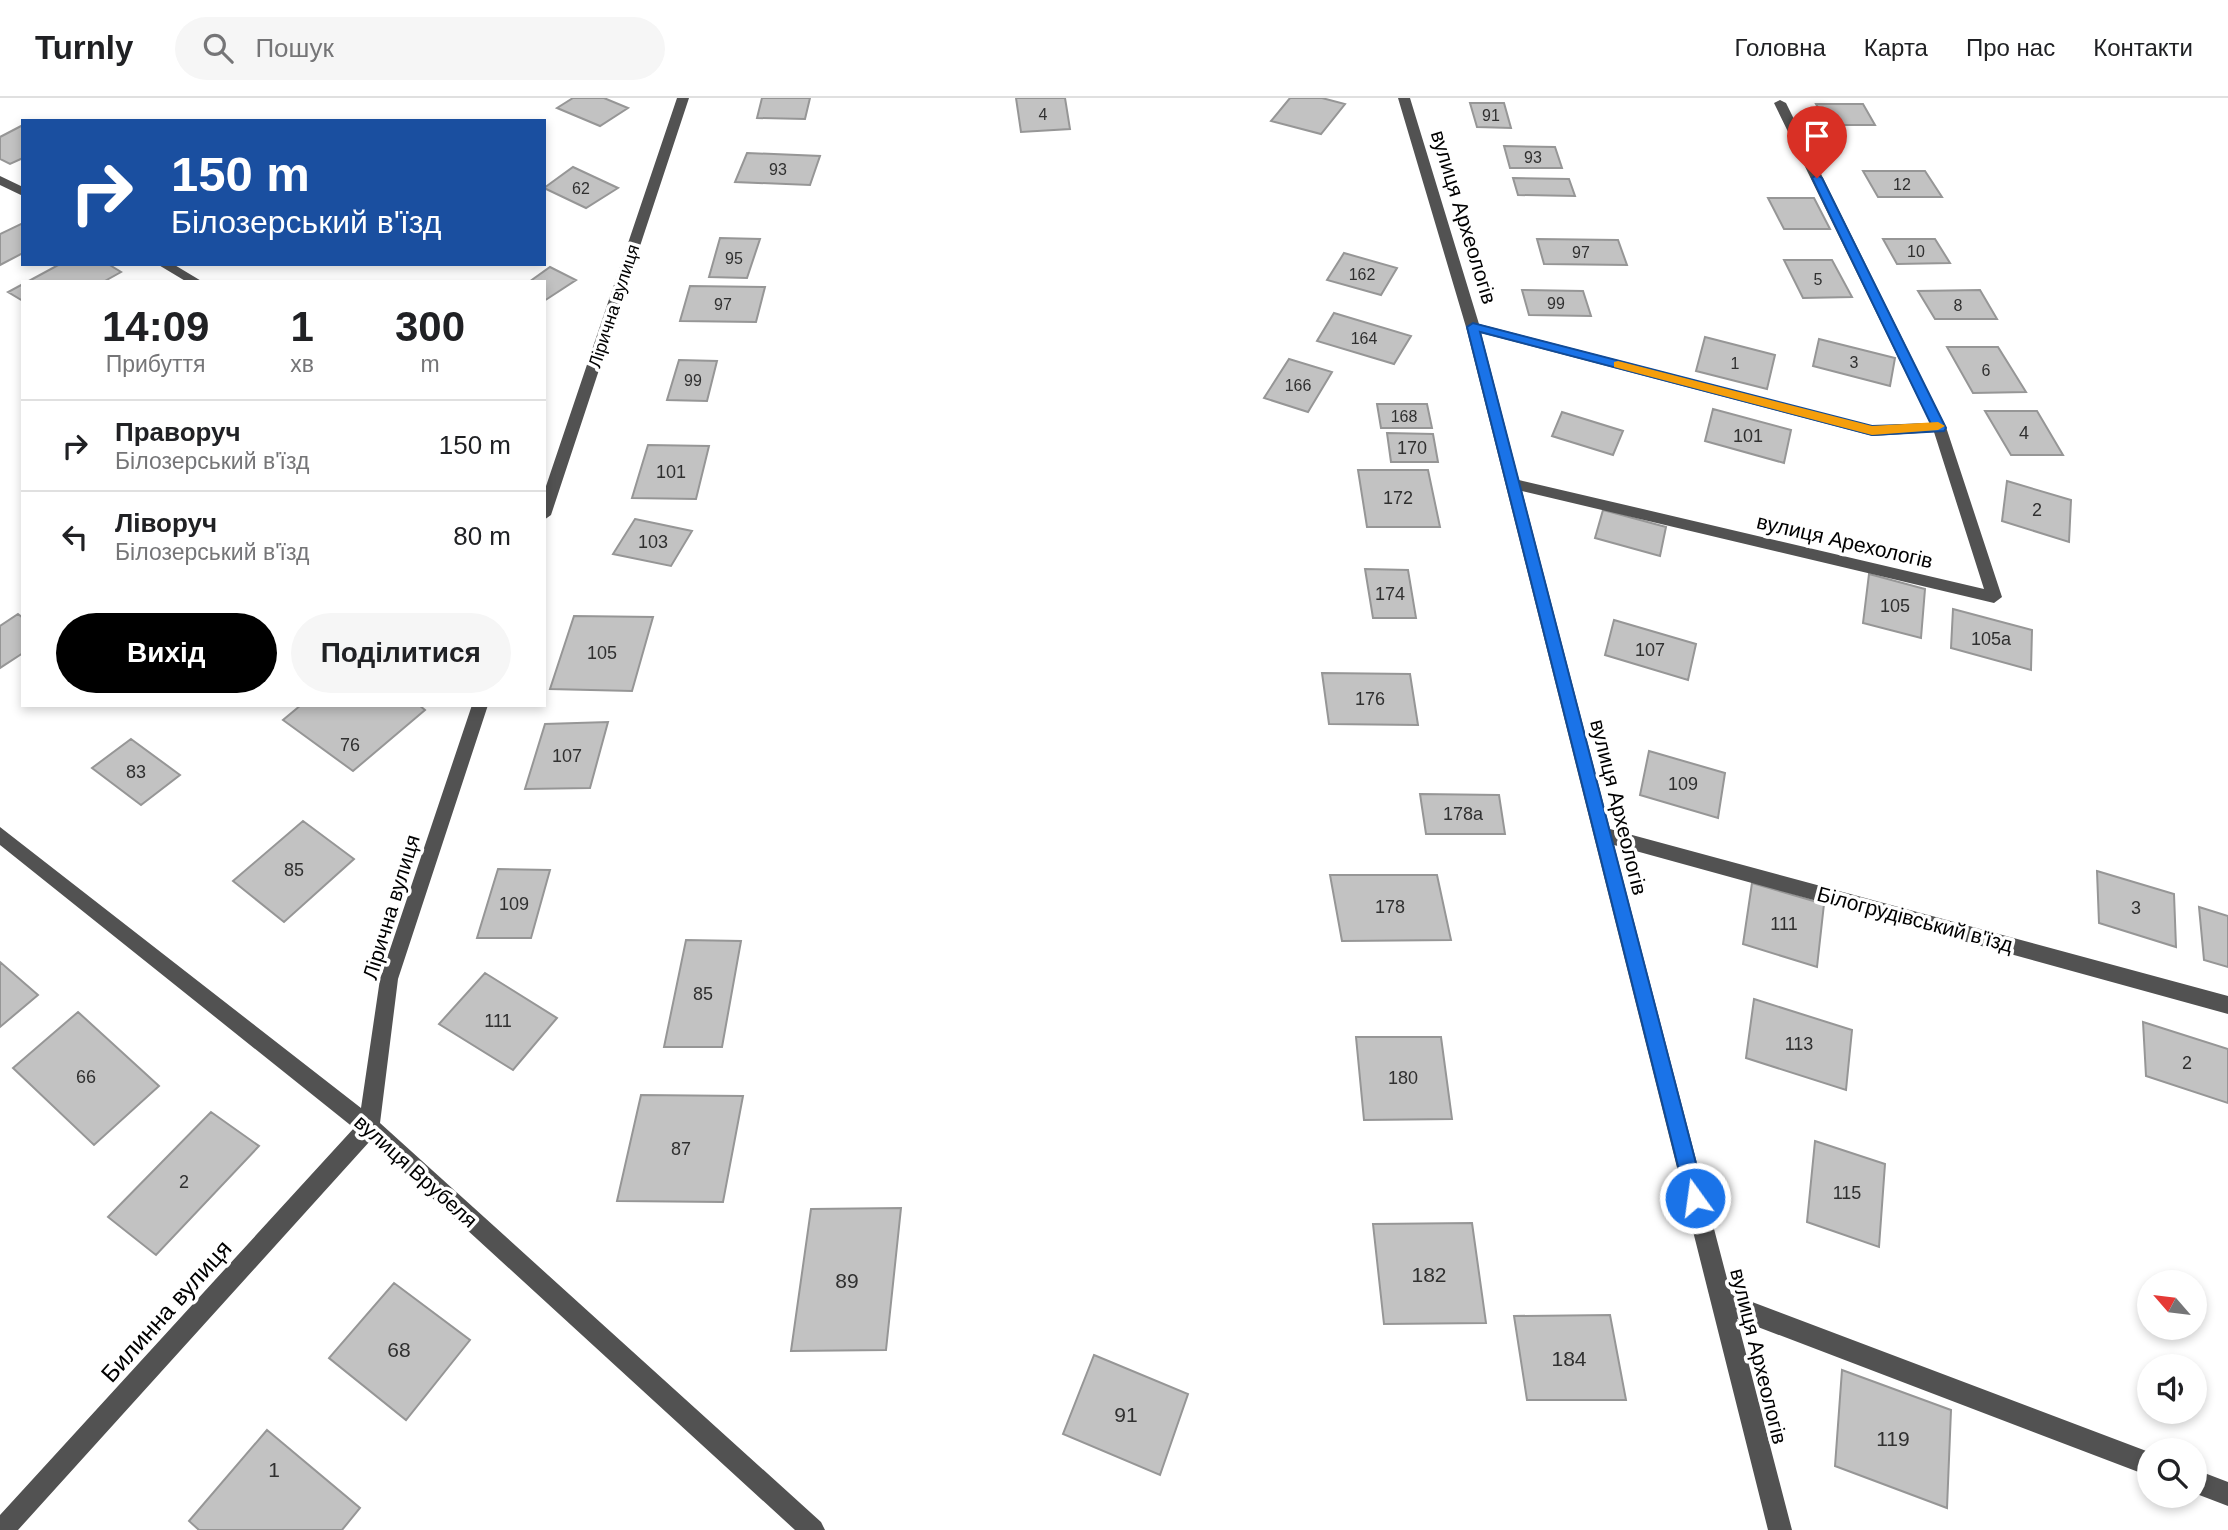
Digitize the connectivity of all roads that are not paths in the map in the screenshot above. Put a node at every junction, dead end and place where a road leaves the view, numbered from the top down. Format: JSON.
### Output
{"nodes":[{"id":1,"x":683,"y":98,"type":"edge"},
{"id":2,"x":1404,"y":98,"type":"edge"},
{"id":3,"x":1780,"y":103,"type":"dead end"},
{"id":4,"x":0,"y":180,"type":"edge"},
{"id":5,"x":21,"y":191,"type":"edge"},
{"id":6,"x":167,"y":266,"type":"edge"},
{"id":7,"x":193,"y":280,"type":"edge"},
{"id":8,"x":1473,"y":327,"type":"junction"},
{"id":9,"x":1939,"y":428,"type":"junction"},
{"id":10,"x":546,"y":461,"type":"edge"},
{"id":11,"x":560,"y":468,"type":"junction"},
{"id":12,"x":1513,"y":484,"type":"junction"},
{"id":13,"x":546,"y":509,"type":"edge"},
{"id":14,"x":480,"y":707,"type":"edge"},
{"id":15,"x":1602,"y":834,"type":"junction"},
{"id":16,"x":0,"y":835,"type":"edge"},
{"id":17,"x":2228,"y":1005,"type":"edge"},
{"id":18,"x":369,"y":1127,"type":"junction"},
{"id":19,"x":1722,"y":1302,"type":"junction"},
{"id":20,"x":2137,"y":1459,"type":"edge"},
{"id":21,"x":2207,"y":1486,"type":"edge"},
{"id":22,"x":2228,"y":1494,"type":"edge"},
{"id":23,"x":2,"y":1530,"type":"edge"},
{"id":24,"x":813,"y":1530,"type":"edge"},
{"id":25,"x":1780,"y":1530,"type":"edge"}],
"edges":[{"from":1,"to":11,"type":"street","name":"Лірична вулиця"},
{"from":2,"to":8,"type":"street","name":"вулиця Археологів"},
{"from":3,"to":9,"type":"street"},
{"from":4,"to":5,"type":"street"},
{"from":6,"to":7,"type":"street"},
{"from":8,"to":9,"type":"street"},
{"from":8,"to":12,"type":"street","name":"вулиця Археологів"},
{"from":9,"to":12,"type":"street","name":"вулиця Арехологів"},
{"from":10,"to":11,"type":"street"},
{"from":11,"to":13,"type":"street","name":"Лірична вулиця"},
{"from":12,"to":15,"type":"street","name":"вулиця Археологів"},
{"from":14,"to":18,"type":"street","name":"Лірична вулиця"},
{"from":15,"to":17,"type":"street","name":"Білогрудівський в'їзд"},
{"from":15,"to":19,"type":"street","name":"вулиця Археологів"},
{"from":16,"to":18,"type":"street","name":"вулиця Врубеля"},
{"from":18,"to":23,"type":"street","name":"Билинна вулиця"},
{"from":18,"to":24,"type":"street","name":"вулиця Врубеля"},
{"from":19,"to":20,"type":"street"},
{"from":19,"to":25,"type":"street","name":"вулиця Археологів"},
{"from":21,"to":22,"type":"street"}]}
